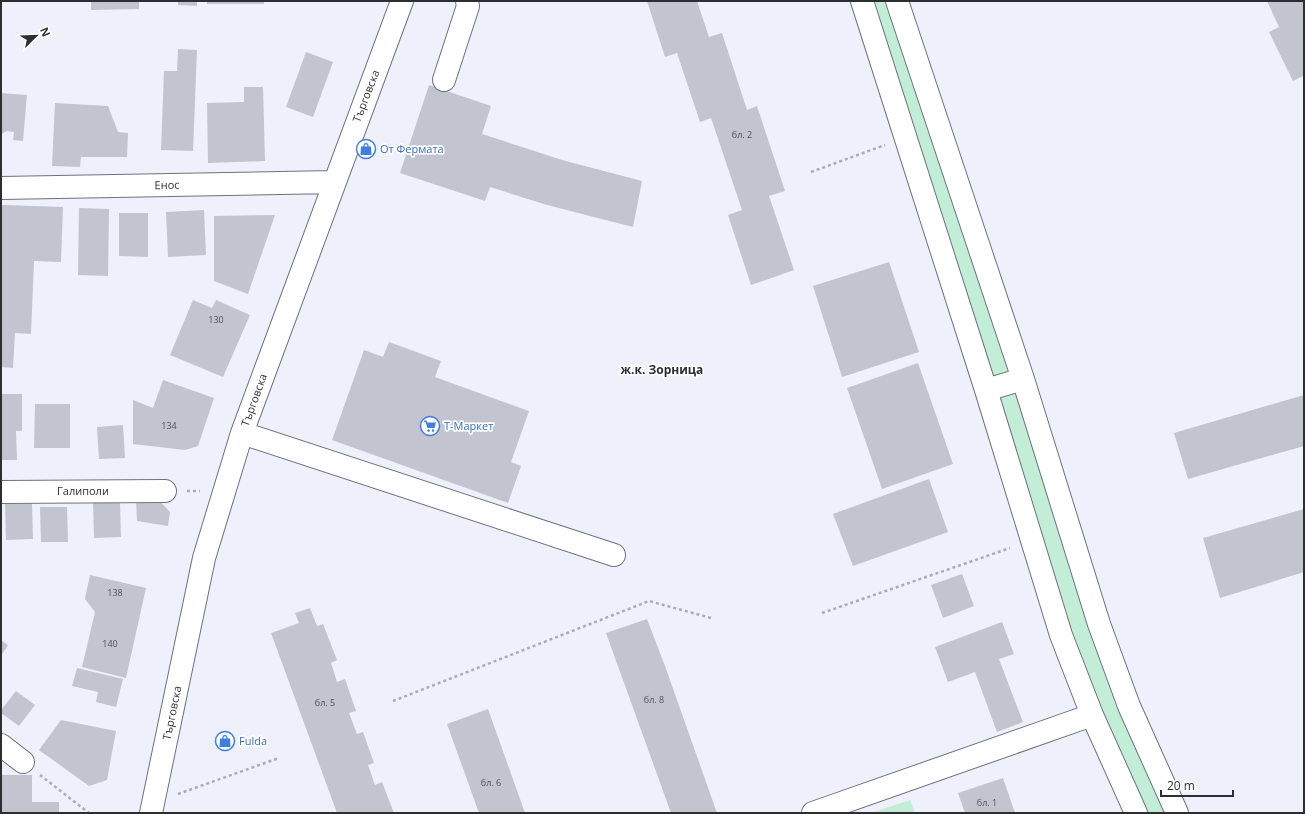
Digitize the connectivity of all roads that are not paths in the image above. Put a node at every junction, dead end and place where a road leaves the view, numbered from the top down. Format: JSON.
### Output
{"nodes":[{"id":1,"x":402,"y":1,"type":"edge"},
{"id":2,"x":467,"y":1,"type":"edge"},
{"id":3,"x":862,"y":1,"type":"edge"},
{"id":4,"x":897,"y":1,"type":"edge"},
{"id":5,"x":444,"y":80,"type":"dead end"},
{"id":6,"x":334,"y":182,"type":"junction"},
{"id":7,"x":1,"y":188,"type":"edge"},
{"id":8,"x":1023,"y":380,"type":"junction"},
{"id":9,"x":986,"y":390,"type":"junction"},
{"id":10,"x":242,"y":434,"type":"junction"},
{"id":11,"x":165,"y":491,"type":"road end"},
{"id":12,"x":1,"y":492,"type":"edge"},
{"id":13,"x":614,"y":555,"type":"dead end"},
{"id":14,"x":1092,"y":715,"type":"junction"},
{"id":15,"x":1,"y":745,"type":"edge"},
{"id":16,"x":23,"y":762,"type":"road end"},
{"id":17,"x":152,"y":808,"type":"edge"},
{"id":18,"x":813,"y":813,"type":"edge"},
{"id":19,"x":1136,"y":813,"type":"edge"},
{"id":20,"x":1176,"y":813,"type":"edge"}],
"edges":[{"from":1,"to":6,"type":"street","name":"Търговска"},
{"from":2,"to":5,"type":"street"},
{"from":3,"to":9,"type":"street"},
{"from":4,"to":8,"type":"street"},
{"from":6,"to":7,"type":"street","name":"Енос"},
{"from":6,"to":10,"type":"street","name":"Търговска"},
{"from":8,"to":9,"type":"street"},
{"from":8,"to":20,"type":"street"},
{"from":9,"to":14,"type":"street"},
{"from":10,"to":13,"type":"street"},
{"from":10,"to":17,"type":"street","name":"Търговска"},
{"from":11,"to":12,"type":"street","name":"Галиполи"},
{"from":14,"to":18,"type":"street"},
{"from":14,"to":19,"type":"street"},
{"from":15,"to":16,"type":"street"}]}
